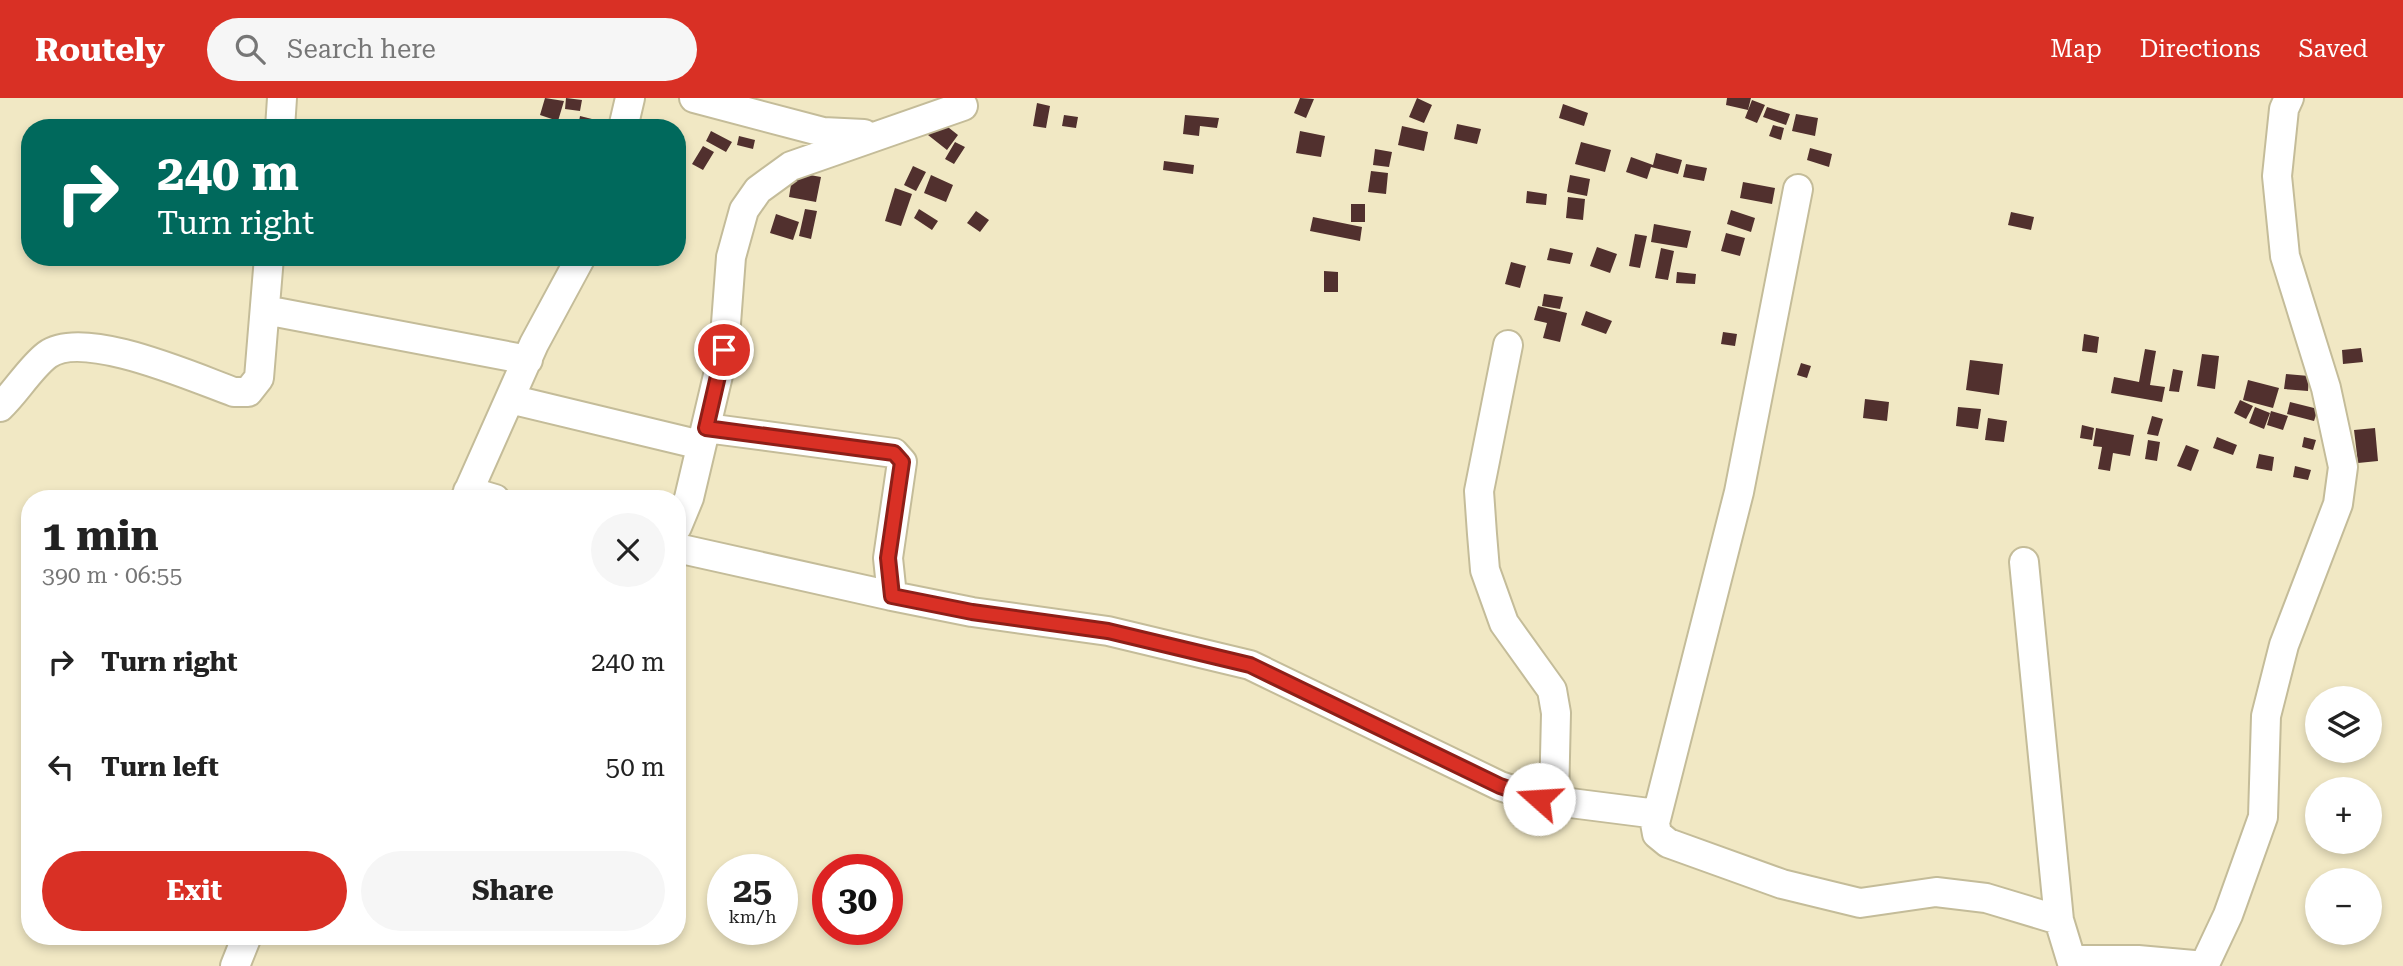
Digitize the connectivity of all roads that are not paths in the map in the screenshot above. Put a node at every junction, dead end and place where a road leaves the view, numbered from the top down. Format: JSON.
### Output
{"nodes":[{"id":1,"x":282,"y":98,"type":"edge"},
{"id":2,"x":630,"y":98,"type":"edge"},
{"id":3,"x":694,"y":98,"type":"edge"},
{"id":4,"x":2288,"y":98,"type":"edge"},
{"id":5,"x":963,"y":106,"type":"dead end"},
{"id":6,"x":281,"y":119,"type":"edge"},
{"id":7,"x":625,"y":119,"type":"edge"},
{"id":8,"x":880,"y":135,"type":"junction"},
{"id":9,"x":1798,"y":189,"type":"dead end"},
{"id":10,"x":269,"y":266,"type":"edge"},
{"id":11,"x":576,"y":266,"type":"edge"},
{"id":12,"x":265,"y":310,"type":"junction"},
{"id":13,"x":1508,"y":345,"type":"dead end"},
{"id":14,"x":528,"y":360,"type":"junction"},
{"id":15,"x":510,"y":399,"type":"junction"},
{"id":16,"x":0,"y":407,"type":"edge"},
{"id":17,"x":703,"y":436,"type":"junction"},
{"id":18,"x":468,"y":490,"type":"edge"},
{"id":19,"x":686,"y":505,"type":"edge"},
{"id":20,"x":686,"y":550,"type":"edge"},
{"id":21,"x":2024,"y":562,"type":"dead end"},
{"id":22,"x":892,"y":596,"type":"junction"},
{"id":23,"x":1554,"y":801,"type":"junction"},
{"id":24,"x":1657,"y":814,"type":"junction"},
{"id":25,"x":2059,"y":920,"type":"junction"},
{"id":26,"x":243,"y":945,"type":"edge"},
{"id":27,"x":2073,"y":963,"type":"edge"},
{"id":28,"x":234,"y":966,"type":"edge"},
{"id":29,"x":2204,"y":966,"type":"edge"}],
"edges":[{"from":1,"to":6,"type":"street"},
{"from":2,"to":7,"type":"street"},
{"from":3,"to":8,"type":"street"},
{"from":4,"to":29,"type":"street"},
{"from":5,"to":8,"type":"street"},
{"from":8,"to":17,"type":"street"},
{"from":9,"to":24,"type":"street"},
{"from":10,"to":12,"type":"street"},
{"from":11,"to":14,"type":"street"},
{"from":12,"to":14,"type":"street"},
{"from":12,"to":16,"type":"street"},
{"from":13,"to":23,"type":"street"},
{"from":14,"to":15,"type":"street"},
{"from":15,"to":17,"type":"street"},
{"from":15,"to":18,"type":"street"},
{"from":17,"to":19,"type":"street"},
{"from":17,"to":22,"type":"street"},
{"from":20,"to":22,"type":"street"},
{"from":21,"to":25,"type":"street"},
{"from":22,"to":23,"type":"street"},
{"from":23,"to":24,"type":"street"},
{"from":24,"to":25,"type":"street"},
{"from":25,"to":27,"type":"street"},
{"from":26,"to":28,"type":"street"},
{"from":27,"to":29,"type":"street"}]}
